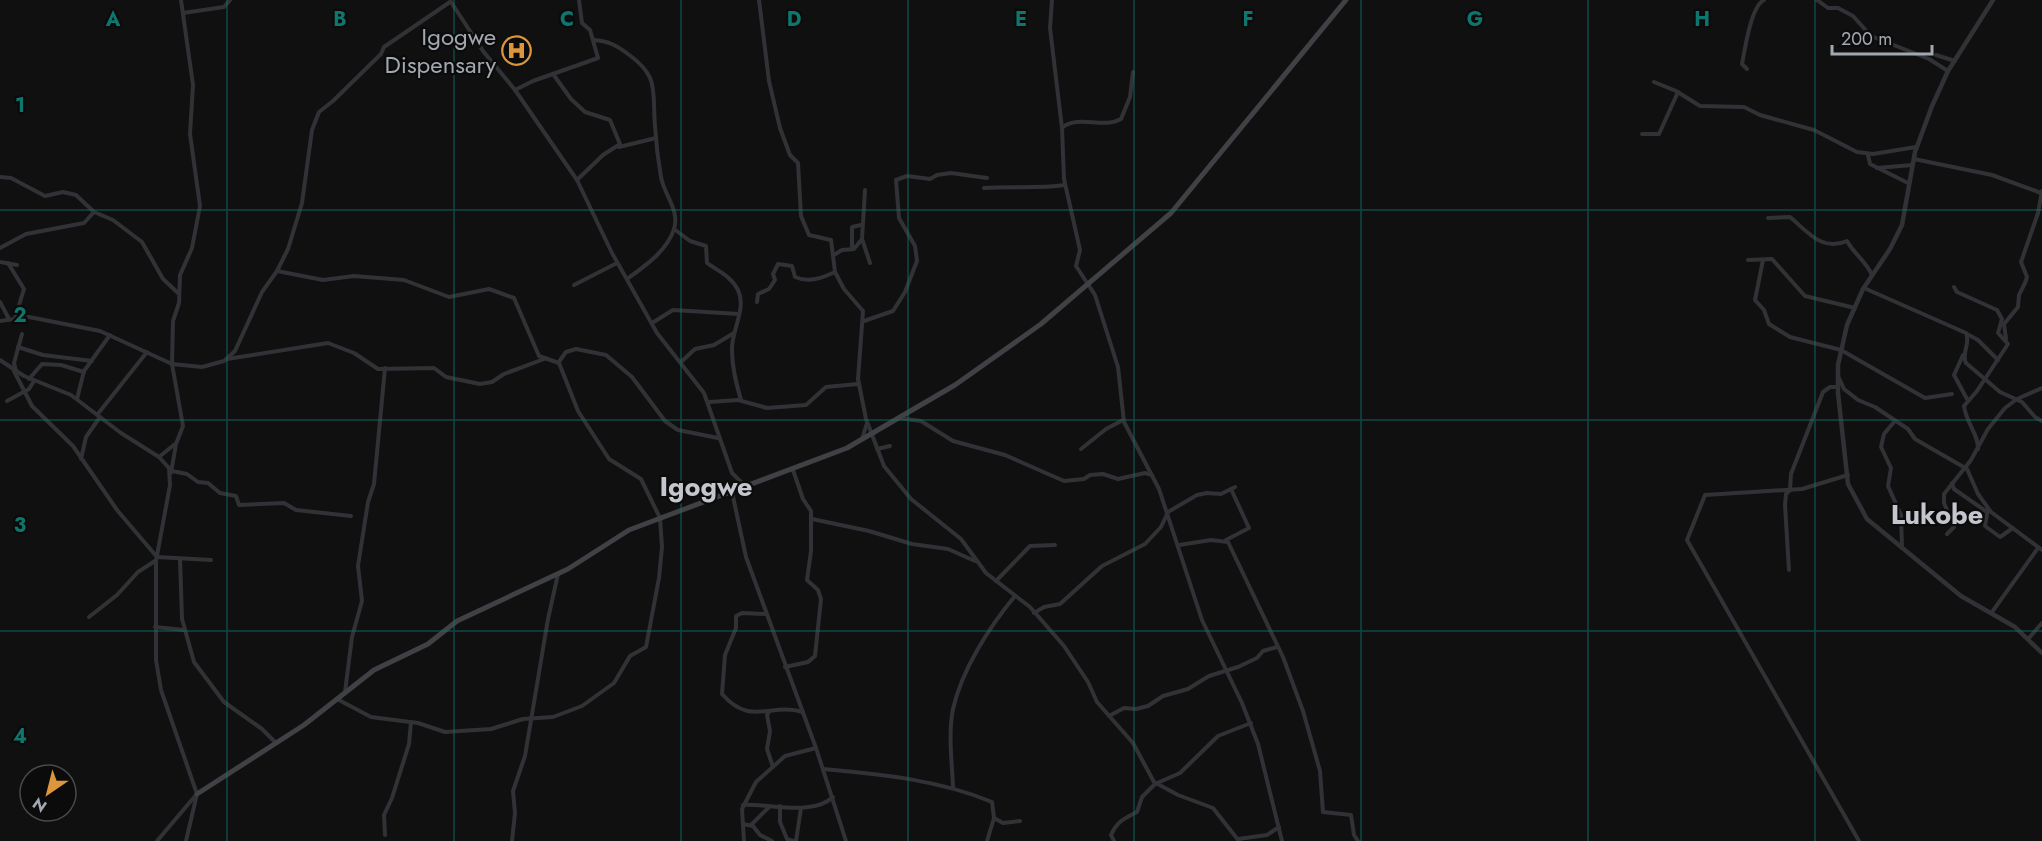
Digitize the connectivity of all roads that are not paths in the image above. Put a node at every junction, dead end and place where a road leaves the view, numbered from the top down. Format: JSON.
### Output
{"nodes":[{"id":1,"x":181,"y":0,"type":"edge"},
{"id":2,"x":230,"y":0,"type":"edge"},
{"id":3,"x":579,"y":0,"type":"edge"},
{"id":4,"x":759,"y":0,"type":"edge"},
{"id":5,"x":1052,"y":0,"type":"edge"},
{"id":6,"x":1346,"y":0,"type":"edge"},
{"id":7,"x":1764,"y":0,"type":"edge"},
{"id":8,"x":1817,"y":0,"type":"edge"},
{"id":9,"x":1993,"y":0,"type":"edge"},
{"id":10,"x":450,"y":1,"type":"edge"},
{"id":11,"x":183,"y":13,"type":"junction"},
{"id":12,"x":594,"y":40,"type":"junction"},
{"id":13,"x":1936,"y":55,"type":"dead end"},
{"id":14,"x":1955,"y":61,"type":"junction"},
{"id":15,"x":1747,"y":69,"type":"dead end"},
{"id":16,"x":1948,"y":71,"type":"junction"},
{"id":17,"x":1133,"y":72,"type":"dead end"},
{"id":18,"x":553,"y":74,"type":"junction"},
{"id":19,"x":1654,"y":82,"type":"dead end"},
{"id":20,"x":515,"y":90,"type":"junction"},
{"id":21,"x":1678,"y":92,"type":"junction"},
{"id":22,"x":1062,"y":128,"type":"junction"},
{"id":23,"x":1642,"y":134,"type":"dead end"},
{"id":24,"x":656,"y":138,"type":"junction"},
{"id":25,"x":618,"y":147,"type":"junction"},
{"id":26,"x":1916,"y":147,"type":"junction"},
{"id":27,"x":1869,"y":154,"type":"junction"},
{"id":28,"x":1912,"y":162,"type":"junction"},
{"id":29,"x":1876,"y":168,"type":"junction"},
{"id":30,"x":0,"y":177,"type":"edge"},
{"id":31,"x":987,"y":178,"type":"dead end"},
{"id":32,"x":577,"y":180,"type":"junction"},
{"id":33,"x":1908,"y":183,"type":"junction"},
{"id":34,"x":1065,"y":185,"type":"junction"},
{"id":35,"x":984,"y":188,"type":"dead end"},
{"id":36,"x":865,"y":190,"type":"dead end"},
{"id":37,"x":2042,"y":192,"type":"edge"},
{"id":38,"x":94,"y":212,"type":"junction"},
{"id":39,"x":1768,"y":218,"type":"dead end"},
{"id":40,"x":861,"y":225,"type":"junction"},
{"id":41,"x":674,"y":229,"type":"junction"},
{"id":42,"x":862,"y":239,"type":"junction"},
{"id":43,"x":0,"y":248,"type":"edge"},
{"id":44,"x":852,"y":249,"type":"junction"},
{"id":45,"x":833,"y":255,"type":"junction"},
{"id":46,"x":1748,"y":260,"type":"dead end"},
{"id":47,"x":1763,"y":260,"type":"junction"},
{"id":48,"x":0,"y":262,"type":"edge"},
{"id":49,"x":617,"y":263,"type":"junction"},
{"id":50,"x":870,"y":263,"type":"dead end"},
{"id":51,"x":8,"y":264,"type":"junction"},
{"id":52,"x":17,"y":265,"type":"dead end"},
{"id":53,"x":277,"y":271,"type":"junction"},
{"id":54,"x":835,"y":272,"type":"junction"},
{"id":55,"x":1872,"y":276,"type":"junction"},
{"id":56,"x":627,"y":279,"type":"junction"},
{"id":57,"x":1089,"y":284,"type":"junction"},
{"id":58,"x":574,"y":285,"type":"dead end"},
{"id":59,"x":1954,"y":287,"type":"dead end"},
{"id":60,"x":1864,"y":288,"type":"junction"},
{"id":61,"x":178,"y":294,"type":"junction"},
{"id":62,"x":0,"y":302,"type":"edge"},
{"id":63,"x":757,"y":302,"type":"dead end"},
{"id":64,"x":1855,"y":308,"type":"junction"},
{"id":65,"x":739,"y":314,"type":"junction"},
{"id":66,"x":15,"y":318,"type":"junction"},
{"id":67,"x":9,"y":320,"type":"junction"},
{"id":68,"x":0,"y":321,"type":"edge"},
{"id":69,"x":864,"y":321,"type":"junction"},
{"id":70,"x":652,"y":322,"type":"junction"},
{"id":71,"x":734,"y":333,"type":"junction"},
{"id":72,"x":22,"y":334,"type":"dead end"},
{"id":73,"x":1967,"y":334,"type":"junction"},
{"id":74,"x":110,"y":335,"type":"junction"},
{"id":75,"x":2006,"y":340,"type":"junction"},
{"id":76,"x":18,"y":347,"type":"junction"},
{"id":77,"x":1841,"y":350,"type":"junction"},
{"id":78,"x":147,"y":352,"type":"junction"},
{"id":79,"x":1965,"y":352,"type":"junction"},
{"id":80,"x":226,"y":359,"type":"junction"},
{"id":81,"x":544,"y":359,"type":"junction"},
{"id":82,"x":0,"y":360,"type":"edge"},
{"id":83,"x":1998,"y":360,"type":"junction"},
{"id":84,"x":92,"y":361,"type":"junction"},
{"id":85,"x":681,"y":362,"type":"junction"},
{"id":86,"x":558,"y":363,"type":"junction"},
{"id":87,"x":172,"y":364,"type":"junction"},
{"id":88,"x":386,"y":368,"type":"junction"},
{"id":89,"x":15,"y":371,"type":"junction"},
{"id":90,"x":84,"y":372,"type":"junction"},
{"id":91,"x":1838,"y":375,"type":"junction"},
{"id":92,"x":1986,"y":377,"type":"junction"},
{"id":93,"x":32,"y":382,"type":"junction"},
{"id":94,"x":858,"y":384,"type":"junction"},
{"id":95,"x":1838,"y":387,"type":"junction"},
{"id":96,"x":2042,"y":388,"type":"edge"},
{"id":97,"x":25,"y":393,"type":"junction"},
{"id":98,"x":1952,"y":394,"type":"dead end"},
{"id":99,"x":77,"y":399,"type":"junction"},
{"id":100,"x":1967,"y":399,"type":"junction"},
{"id":101,"x":2017,"y":399,"type":"junction"},
{"id":102,"x":741,"y":400,"type":"junction"},
{"id":103,"x":7,"y":401,"type":"dead end"},
{"id":104,"x":709,"y":402,"type":"junction"},
{"id":105,"x":99,"y":416,"type":"junction"},
{"id":106,"x":898,"y":418,"type":"junction"},
{"id":107,"x":1123,"y":420,"type":"junction"},
{"id":108,"x":2042,"y":421,"type":"edge"},
{"id":109,"x":867,"y":422,"type":"junction"},
{"id":110,"x":1894,"y":422,"type":"junction"},
{"id":111,"x":871,"y":434,"type":"junction"},
{"id":112,"x":719,"y":438,"type":"junction"},
{"id":113,"x":861,"y":440,"type":"junction"},
{"id":114,"x":176,"y":444,"type":"junction"},
{"id":115,"x":890,"y":446,"type":"dead end"},
{"id":116,"x":877,"y":449,"type":"junction"},
{"id":117,"x":1081,"y":449,"type":"dead end"},
{"id":118,"x":1978,"y":449,"type":"junction"},
{"id":119,"x":159,"y":457,"type":"junction"},
{"id":120,"x":81,"y":459,"type":"junction"},
{"id":121,"x":1965,"y":468,"type":"junction"},
{"id":122,"x":793,"y":470,"type":"junction"},
{"id":123,"x":172,"y":472,"type":"junction"},
{"id":124,"x":1152,"y":475,"type":"junction"},
{"id":125,"x":1848,"y":475,"type":"junction"},
{"id":126,"x":1952,"y":483,"type":"junction"},
{"id":127,"x":746,"y":487,"type":"junction"},
{"id":128,"x":1790,"y":490,"type":"junction"},
{"id":129,"x":732,"y":492,"type":"junction"},
{"id":130,"x":1988,"y":510,"type":"junction"},
{"id":131,"x":1168,"y":512,"type":"junction"},
{"id":132,"x":351,"y":516,"type":"dead end"},
{"id":133,"x":660,"y":518,"type":"junction"},
{"id":134,"x":812,"y":519,"type":"junction"},
{"id":135,"x":2013,"y":528,"type":"junction"},
{"id":136,"x":1947,"y":534,"type":"dead end"},
{"id":137,"x":1226,"y":540,"type":"junction"},
{"id":138,"x":1055,"y":545,"type":"dead end"},
{"id":139,"x":1179,"y":545,"type":"junction"},
{"id":140,"x":1903,"y":549,"type":"junction"},
{"id":141,"x":2040,"y":549,"type":"edge"},
{"id":142,"x":157,"y":559,"type":"junction"},
{"id":143,"x":180,"y":559,"type":"junction"},
{"id":144,"x":211,"y":560,"type":"dead end"},
{"id":145,"x":977,"y":562,"type":"junction"},
{"id":146,"x":1789,"y":570,"type":"dead end"},
{"id":147,"x":558,"y":573,"type":"junction"},
{"id":148,"x":996,"y":581,"type":"junction"},
{"id":149,"x":1015,"y":596,"type":"junction"},
{"id":150,"x":1992,"y":612,"type":"junction"},
{"id":151,"x":1034,"y":613,"type":"junction"},
{"id":152,"x":767,"y":614,"type":"junction"},
{"id":153,"x":89,"y":617,"type":"dead end"},
{"id":154,"x":2042,"y":622,"type":"edge"},
{"id":155,"x":155,"y":627,"type":"junction"},
{"id":156,"x":184,"y":630,"type":"junction"},
{"id":157,"x":2029,"y":638,"type":"junction"},
{"id":158,"x":1277,"y":647,"type":"junction"},
{"id":159,"x":2042,"y":653,"type":"edge"},
{"id":160,"x":785,"y":667,"type":"junction"},
{"id":161,"x":1227,"y":670,"type":"junction"},
{"id":162,"x":344,"y":693,"type":"junction"},
{"id":163,"x":337,"y":699,"type":"junction"},
{"id":164,"x":770,"y":711,"type":"junction"},
{"id":165,"x":804,"y":712,"type":"junction"},
{"id":166,"x":1109,"y":716,"type":"junction"},
{"id":167,"x":531,"y":718,"type":"junction"},
{"id":168,"x":411,"y":722,"type":"junction"},
{"id":169,"x":1251,"y":723,"type":"junction"},
{"id":170,"x":275,"y":742,"type":"junction"},
{"id":171,"x":816,"y":748,"type":"junction"},
{"id":172,"x":773,"y":767,"type":"junction"},
{"id":173,"x":823,"y":769,"type":"junction"},
{"id":174,"x":1155,"y":784,"type":"junction"},
{"id":175,"x":954,"y":788,"type":"junction"},
{"id":176,"x":196,"y":794,"type":"junction"},
{"id":177,"x":832,"y":797,"type":"junction"},
{"id":178,"x":743,"y":805,"type":"junction"},
{"id":179,"x":780,"y":806,"type":"junction"},
{"id":180,"x":770,"y":807,"type":"junction"},
{"id":181,"x":801,"y":808,"type":"junction"},
{"id":182,"x":994,"y":818,"type":"junction"},
{"id":183,"x":1020,"y":821,"type":"dead end"},
{"id":184,"x":743,"y":824,"type":"junction"},
{"id":185,"x":751,"y":826,"type":"junction"},
{"id":186,"x":1279,"y":827,"type":"junction"},
{"id":187,"x":385,"y":836,"type":"dead end"},
{"id":188,"x":1239,"y":840,"type":"edge"},
{"id":189,"x":157,"y":841,"type":"edge"},
{"id":190,"x":186,"y":841,"type":"edge"},
{"id":191,"x":512,"y":841,"type":"edge"},
{"id":192,"x":744,"y":841,"type":"edge"},
{"id":193,"x":772,"y":841,"type":"edge"},
{"id":194,"x":794,"y":841,"type":"edge"},
{"id":195,"x":846,"y":841,"type":"edge"},
{"id":196,"x":987,"y":841,"type":"edge"},
{"id":197,"x":1114,"y":841,"type":"edge"},
{"id":198,"x":1282,"y":841,"type":"edge"},
{"id":199,"x":1358,"y":841,"type":"edge"},
{"id":200,"x":1859,"y":841,"type":"edge"}],
"edges":[{"from":1,"to":11,"type":"street"},
{"from":2,"to":11,"type":"street"},
{"from":3,"to":12,"type":"street"},
{"from":4,"to":45,"type":"street"},
{"from":5,"to":22,"type":"street"},
{"from":6,"to":57,"type":"main road"},
{"from":7,"to":15,"type":"street"},
{"from":8,"to":16,"type":"street"},
{"from":9,"to":14,"type":"street"},
{"from":10,"to":20,"type":"street"},
{"from":10,"to":53,"type":"street"},
{"from":11,"to":61,"type":"street"},
{"from":12,"to":18,"type":"street"},
{"from":12,"to":24,"type":"street"},
{"from":13,"to":14,"type":"street"},
{"from":14,"to":16,"type":"street"},
{"from":16,"to":26,"type":"street"},
{"from":17,"to":22,"type":"street"},
{"from":18,"to":20,"type":"street"},
{"from":18,"to":25,"type":"street"},
{"from":19,"to":21,"type":"street"},
{"from":20,"to":32,"type":"street"},
{"from":21,"to":23,"type":"street"},
{"from":21,"to":27,"type":"street"},
{"from":22,"to":34,"type":"street"},
{"from":24,"to":25,"type":"street"},
{"from":24,"to":41,"type":"street"},
{"from":25,"to":32,"type":"street"},
{"from":26,"to":27,"type":"street"},
{"from":26,"to":28,"type":"street"},
{"from":27,"to":29,"type":"street"},
{"from":28,"to":29,"type":"street"},
{"from":28,"to":33,"type":"street"},
{"from":28,"to":37,"type":"street"},
{"from":29,"to":33,"type":"street"},
{"from":30,"to":38,"type":"street"},
{"from":31,"to":69,"type":"street"},
{"from":32,"to":49,"type":"street"},
{"from":33,"to":55,"type":"street"},
{"from":34,"to":35,"type":"street"},
{"from":34,"to":57,"type":"street"},
{"from":36,"to":40,"type":"street"},
{"from":37,"to":75,"type":"street"},
{"from":38,"to":43,"type":"street"},
{"from":38,"to":61,"type":"street"},
{"from":39,"to":55,"type":"street"},
{"from":40,"to":42,"type":"street"},
{"from":40,"to":44,"type":"street"},
{"from":41,"to":56,"type":"street"},
{"from":41,"to":65,"type":"street"},
{"from":42,"to":44,"type":"street"},
{"from":42,"to":50,"type":"street"},
{"from":44,"to":45,"type":"street"},
{"from":45,"to":54,"type":"street"},
{"from":46,"to":47,"type":"street"},
{"from":47,"to":64,"type":"street"},
{"from":47,"to":77,"type":"street"},
{"from":48,"to":51,"type":"street"},
{"from":49,"to":56,"type":"street"},
{"from":49,"to":58,"type":"street"},
{"from":51,"to":52,"type":"street"},
{"from":51,"to":66,"type":"street"},
{"from":53,"to":80,"type":"street"},
{"from":53,"to":81,"type":"street"},
{"from":54,"to":63,"type":"street"},
{"from":54,"to":69,"type":"street"},
{"from":55,"to":60,"type":"street"},
{"from":56,"to":70,"type":"street"},
{"from":57,"to":106,"type":"main road"},
{"from":57,"to":107,"type":"street"},
{"from":59,"to":75,"type":"street"},
{"from":60,"to":64,"type":"street"},
{"from":60,"to":73,"type":"street"},
{"from":61,"to":87,"type":"street"},
{"from":62,"to":67,"type":"street"},
{"from":64,"to":77,"type":"street"},
{"from":65,"to":70,"type":"street"},
{"from":65,"to":71,"type":"street"},
{"from":66,"to":67,"type":"street"},
{"from":66,"to":74,"type":"street"},
{"from":67,"to":68,"type":"street"},
{"from":69,"to":94,"type":"street"},
{"from":70,"to":85,"type":"street"},
{"from":71,"to":85,"type":"street"},
{"from":71,"to":102,"type":"street"},
{"from":72,"to":76,"type":"street"},
{"from":73,"to":79,"type":"street"},
{"from":73,"to":83,"type":"street"},
{"from":74,"to":78,"type":"street"},
{"from":74,"to":84,"type":"street"},
{"from":75,"to":83,"type":"street"},
{"from":76,"to":84,"type":"street"},
{"from":76,"to":89,"type":"street"},
{"from":77,"to":91,"type":"street"},
{"from":77,"to":98,"type":"street"},
{"from":78,"to":87,"type":"street"},
{"from":78,"to":105,"type":"street"},
{"from":79,"to":92,"type":"street"},
{"from":79,"to":100,"type":"street"},
{"from":80,"to":87,"type":"street"},
{"from":80,"to":88,"type":"street"},
{"from":81,"to":86,"type":"street"},
{"from":81,"to":88,"type":"street"},
{"from":82,"to":89,"type":"street"},
{"from":83,"to":92,"type":"street"},
{"from":84,"to":90,"type":"street"},
{"from":85,"to":104,"type":"street"},
{"from":86,"to":112,"type":"street"},
{"from":86,"to":133,"type":"street"},
{"from":87,"to":114,"type":"street"},
{"from":88,"to":162,"type":"street"},
{"from":89,"to":93,"type":"street"},
{"from":89,"to":97,"type":"street"},
{"from":90,"to":93,"type":"street"},
{"from":90,"to":99,"type":"street"},
{"from":91,"to":95,"type":"street"},
{"from":91,"to":110,"type":"street"},
{"from":92,"to":100,"type":"street"},
{"from":92,"to":101,"type":"street"},
{"from":93,"to":97,"type":"street"},
{"from":93,"to":99,"type":"street"},
{"from":94,"to":102,"type":"street"},
{"from":94,"to":109,"type":"street"},
{"from":95,"to":125,"type":"street"},
{"from":95,"to":128,"type":"street"},
{"from":96,"to":101,"type":"street"},
{"from":97,"to":103,"type":"street"},
{"from":97,"to":120,"type":"street"},
{"from":99,"to":105,"type":"street"},
{"from":100,"to":118,"type":"street"},
{"from":101,"to":108,"type":"street"},
{"from":101,"to":118,"type":"street"},
{"from":102,"to":104,"type":"street"},
{"from":104,"to":112,"type":"street"},
{"from":105,"to":119,"type":"street"},
{"from":105,"to":120,"type":"street"},
{"from":106,"to":111,"type":"main road"},
{"from":106,"to":124,"type":"street"},
{"from":107,"to":117,"type":"street"},
{"from":107,"to":124,"type":"street"},
{"from":109,"to":111,"type":"street"},
{"from":109,"to":113,"type":"street"},
{"from":110,"to":121,"type":"street"},
{"from":110,"to":140,"type":"street"},
{"from":111,"to":113,"type":"main road"},
{"from":111,"to":116,"type":"street"},
{"from":112,"to":127,"type":"street"},
{"from":113,"to":122,"type":"main road"},
{"from":114,"to":119,"type":"street"},
{"from":114,"to":123,"type":"street"},
{"from":115,"to":116,"type":"street"},
{"from":116,"to":145,"type":"street"},
{"from":118,"to":121,"type":"street"},
{"from":119,"to":123,"type":"street"},
{"from":120,"to":142,"type":"street"},
{"from":121,"to":126,"type":"street"},
{"from":121,"to":130,"type":"street"},
{"from":122,"to":127,"type":"main road"},
{"from":122,"to":134,"type":"street"},
{"from":123,"to":132,"type":"street"},
{"from":123,"to":142,"type":"street"},
{"from":124,"to":131,"type":"street"},
{"from":125,"to":128,"type":"street"},
{"from":125,"to":140,"type":"street"},
{"from":126,"to":130,"type":"street"},
{"from":126,"to":136,"type":"street"},
{"from":127,"to":129,"type":"main road"},
{"from":128,"to":146,"type":"street"},
{"from":128,"to":200,"type":"street"},
{"from":129,"to":133,"type":"main road"},
{"from":129,"to":152,"type":"street"},
{"from":130,"to":135,"type":"street"},
{"from":130,"to":135,"type":"street"},
{"from":131,"to":137,"type":"street"},
{"from":131,"to":139,"type":"street"},
{"from":131,"to":151,"type":"street"},
{"from":133,"to":147,"type":"main road"},
{"from":133,"to":167,"type":"street"},
{"from":134,"to":145,"type":"street"},
{"from":134,"to":160,"type":"street"},
{"from":135,"to":141,"type":"street"},
{"from":137,"to":139,"type":"street"},
{"from":137,"to":158,"type":"street"},
{"from":138,"to":148,"type":"street"},
{"from":139,"to":161,"type":"street"},
{"from":140,"to":150,"type":"street"},
{"from":141,"to":150,"type":"street"},
{"from":142,"to":143,"type":"street"},
{"from":142,"to":153,"type":"street"},
{"from":142,"to":155,"type":"street"},
{"from":143,"to":144,"type":"street"},
{"from":143,"to":156,"type":"street"},
{"from":145,"to":148,"type":"street"},
{"from":147,"to":162,"type":"main road"},
{"from":147,"to":167,"type":"street"},
{"from":148,"to":149,"type":"street"},
{"from":149,"to":151,"type":"street"},
{"from":149,"to":175,"type":"street"},
{"from":150,"to":157,"type":"street"},
{"from":151,"to":166,"type":"street"},
{"from":152,"to":160,"type":"street"},
{"from":152,"to":164,"type":"street"},
{"from":154,"to":157,"type":"street"},
{"from":155,"to":156,"type":"street"},
{"from":155,"to":176,"type":"street"},
{"from":156,"to":170,"type":"street"},
{"from":157,"to":159,"type":"street"},
{"from":158,"to":161,"type":"street"},
{"from":158,"to":199,"type":"street"},
{"from":160,"to":165,"type":"street"},
{"from":161,"to":166,"type":"street"},
{"from":161,"to":169,"type":"street"},
{"from":162,"to":163,"type":"main road"},
{"from":163,"to":168,"type":"street"},
{"from":163,"to":170,"type":"main road"},
{"from":164,"to":165,"type":"street"},
{"from":164,"to":172,"type":"street"},
{"from":165,"to":171,"type":"street"},
{"from":166,"to":174,"type":"street"},
{"from":167,"to":168,"type":"street"},
{"from":167,"to":191,"type":"street"},
{"from":168,"to":187,"type":"street"},
{"from":169,"to":174,"type":"street"},
{"from":169,"to":186,"type":"street"},
{"from":170,"to":176,"type":"main road"},
{"from":171,"to":172,"type":"street"},
{"from":171,"to":173,"type":"street"},
{"from":172,"to":178,"type":"street"},
{"from":173,"to":175,"type":"street"},
{"from":173,"to":177,"type":"street"},
{"from":174,"to":188,"type":"street"},
{"from":174,"to":197,"type":"street"},
{"from":175,"to":182,"type":"street"},
{"from":176,"to":189,"type":"street"},
{"from":176,"to":190,"type":"street"},
{"from":177,"to":181,"type":"street"},
{"from":177,"to":195,"type":"street"},
{"from":178,"to":180,"type":"street"},
{"from":178,"to":184,"type":"street"},
{"from":179,"to":180,"type":"street"},
{"from":179,"to":181,"type":"street"},
{"from":179,"to":194,"type":"street"},
{"from":180,"to":185,"type":"street"},
{"from":181,"to":194,"type":"street"},
{"from":182,"to":183,"type":"street"},
{"from":182,"to":196,"type":"street"},
{"from":184,"to":185,"type":"street"},
{"from":184,"to":192,"type":"street"},
{"from":185,"to":193,"type":"street"},
{"from":186,"to":188,"type":"street"},
{"from":186,"to":198,"type":"street"}]}
